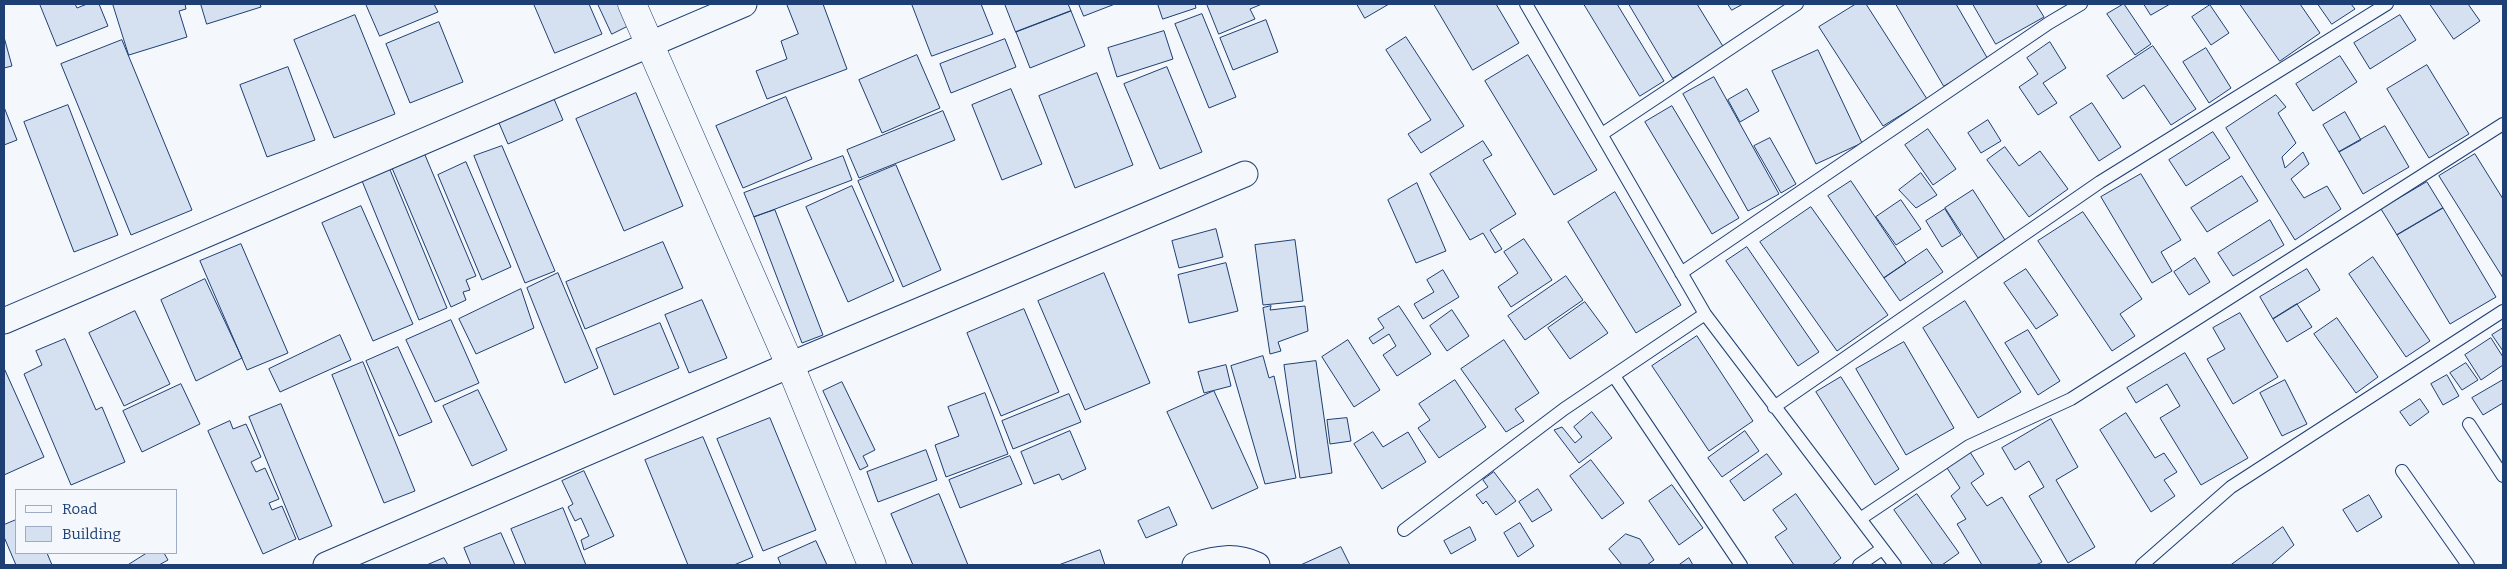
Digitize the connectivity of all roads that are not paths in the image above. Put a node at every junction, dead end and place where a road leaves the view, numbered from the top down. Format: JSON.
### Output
{"nodes":[{"id":1,"x":632,"y":4,"type":"edge"},
{"id":2,"x":744,"y":4,"type":"edge"},
{"id":3,"x":1526,"y":4,"type":"edge"},
{"id":4,"x":1797,"y":4,"type":"edge"},
{"id":5,"x":2082,"y":4,"type":"edge"},
{"id":6,"x":2387,"y":4,"type":"edge"},
{"id":7,"x":650,"y":42,"type":"junction"},
{"id":8,"x":2503,"y":124,"type":"edge"},
{"id":9,"x":1602,"y":134,"type":"junction"},
{"id":10,"x":1245,"y":174,"type":"dead end"},
{"id":11,"x":1681,"y":273,"type":"junction"},
{"id":12,"x":2503,"y":311,"type":"edge"},
{"id":13,"x":1705,"y":314,"type":"junction"},
{"id":14,"x":4,"y":321,"type":"edge"},
{"id":15,"x":790,"y":364,"type":"junction"},
{"id":16,"x":1614,"y":376,"type":"junction"},
{"id":17,"x":1774,"y":407,"type":"junction"},
{"id":18,"x":2469,"y":424,"type":"dead end"},
{"id":19,"x":2402,"y":471,"type":"dead end"},
{"id":20,"x":2503,"y":476,"type":"edge"},
{"id":21,"x":1860,"y":519,"type":"junction"},
{"id":22,"x":1404,"y":530,"type":"dead end"},
{"id":23,"x":1882,"y":549,"type":"junction"},
{"id":24,"x":326,"y":565,"type":"edge"},
{"id":25,"x":872,"y":565,"type":"edge"},
{"id":26,"x":1195,"y":565,"type":"edge"},
{"id":27,"x":1257,"y":565,"type":"edge"},
{"id":28,"x":1741,"y":565,"type":"edge"},
{"id":29,"x":1859,"y":565,"type":"edge"},
{"id":30,"x":1895,"y":565,"type":"edge"},
{"id":31,"x":2142,"y":565,"type":"edge"},
{"id":32,"x":2468,"y":565,"type":"edge"}],
"edges":[{"from":1,"to":7,"type":"street"},
{"from":2,"to":7,"type":"street"},
{"from":3,"to":9,"type":"lane"},
{"from":4,"to":9,"type":"lane"},
{"from":5,"to":11,"type":"lane"},
{"from":6,"to":17,"type":"lane"},
{"from":7,"to":14,"type":"street"},
{"from":7,"to":15,"type":"street"},
{"from":8,"to":21,"type":"lane"},
{"from":9,"to":11,"type":"lane"},
{"from":10,"to":15,"type":"street"},
{"from":11,"to":13,"type":"lane"},
{"from":12,"to":31,"type":"lane"},
{"from":13,"to":16,"type":"lane"},
{"from":13,"to":17,"type":"lane"},
{"from":15,"to":24,"type":"street"},
{"from":15,"to":25,"type":"street"},
{"from":16,"to":22,"type":"lane"},
{"from":16,"to":28,"type":"lane"},
{"from":17,"to":21,"type":"lane"},
{"from":18,"to":20,"type":"lane"},
{"from":19,"to":32,"type":"lane"},
{"from":21,"to":23,"type":"lane"},
{"from":23,"to":29,"type":"lane"},
{"from":23,"to":30,"type":"lane"},
{"from":26,"to":27,"type":"street"}]}
